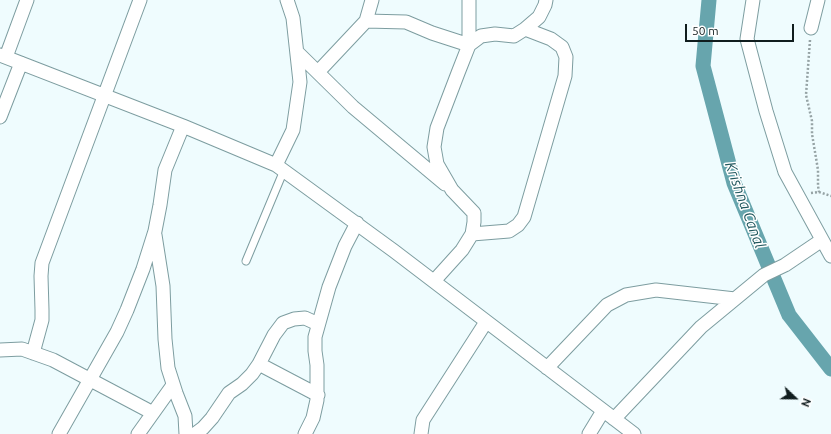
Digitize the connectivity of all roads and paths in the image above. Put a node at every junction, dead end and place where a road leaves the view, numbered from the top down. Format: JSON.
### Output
{"nodes":[{"id":1,"x":27,"y":0,"type":"edge"},
{"id":2,"x":140,"y":0,"type":"edge"},
{"id":3,"x":287,"y":0,"type":"edge"},
{"id":4,"x":372,"y":0,"type":"edge"},
{"id":5,"x":469,"y":0,"type":"edge"},
{"id":6,"x":546,"y":0,"type":"edge"},
{"id":7,"x":753,"y":0,"type":"edge"},
{"id":8,"x":818,"y":0,"type":"edge"},
{"id":9,"x":366,"y":21,"type":"junction"},
{"id":10,"x":811,"y":28,"type":"joint"},
{"id":11,"x":525,"y":29,"type":"junction"},
{"id":12,"x":469,"y":45,"type":"junction"},
{"id":13,"x":297,"y":52,"type":"junction"},
{"id":14,"x":3,"y":56,"type":"edge"},
{"id":15,"x":21,"y":63,"type":"junction"},
{"id":16,"x":318,"y":72,"type":"junction"},
{"id":17,"x":104,"y":96,"type":"junction"},
{"id":18,"x":0,"y":117,"type":"edge"},
{"id":19,"x":183,"y":126,"type":"junction"},
{"id":20,"x":280,"y":167,"type":"junction"},
{"id":21,"x":452,"y":190,"type":"junction"},
{"id":22,"x":819,"y":192,"type":"junction"},
{"id":23,"x":797,"y":194,"type":"junction"},
{"id":24,"x":831,"y":196,"type":"edge"},
{"id":25,"x":357,"y":223,"type":"junction"},
{"id":26,"x":155,"y":231,"type":"junction"},
{"id":27,"x":472,"y":234,"type":"junction"},
{"id":28,"x":822,"y":240,"type":"junction"},
{"id":29,"x":831,"y":256,"type":"edge"},
{"id":30,"x":246,"y":261,"type":"dead end"},
{"id":31,"x":434,"y":281,"type":"junction"},
{"id":32,"x":735,"y":299,"type":"junction"},
{"id":33,"x":486,"y":322,"type":"junction"},
{"id":34,"x":318,"y":324,"type":"junction"},
{"id":35,"x":0,"y":350,"type":"edge"},
{"id":36,"x":33,"y":353,"type":"junction"},
{"id":37,"x":260,"y":364,"type":"junction"},
{"id":38,"x":547,"y":368,"type":"junction"},
{"id":39,"x":90,"y":379,"type":"junction"},
{"id":40,"x":173,"y":385,"type":"junction"},
{"id":41,"x":318,"y":395,"type":"junction"},
{"id":42,"x":603,"y":411,"type":"junction"},
{"id":43,"x":153,"y":413,"type":"junction"},
{"id":44,"x":614,"y":419,"type":"junction"},
{"id":45,"x":59,"y":434,"type":"edge"},
{"id":46,"x":138,"y":434,"type":"edge"},
{"id":47,"x":186,"y":434,"type":"edge"},
{"id":48,"x":195,"y":434,"type":"edge"},
{"id":49,"x":305,"y":434,"type":"edge"},
{"id":50,"x":420,"y":434,"type":"edge"},
{"id":51,"x":589,"y":434,"type":"edge"},
{"id":52,"x":634,"y":434,"type":"edge"}],
"edges":[{"from":1,"to":14,"type":"street"},
{"from":2,"to":17,"type":"street"},
{"from":3,"to":13,"type":"street"},
{"from":4,"to":9,"type":"street"},
{"from":5,"to":12,"type":"street"},
{"from":6,"to":11,"type":"street"},
{"from":7,"to":23,"type":"street"},
{"from":8,"to":10,"type":"street"},
{"from":9,"to":12,"type":"street"},
{"from":9,"to":16,"type":"street"},
{"from":10,"to":22,"type":"path"},
{"from":11,"to":12,"type":"street"},
{"from":11,"to":27,"type":"street"},
{"from":12,"to":21,"type":"street"},
{"from":13,"to":16,"type":"street"},
{"from":13,"to":20,"type":"street"},
{"from":14,"to":15,"type":"street"},
{"from":15,"to":17,"type":"street"},
{"from":15,"to":18,"type":"street"},
{"from":16,"to":21,"type":"street"},
{"from":17,"to":19,"type":"street"},
{"from":17,"to":36,"type":"street"},
{"from":19,"to":20,"type":"street"},
{"from":19,"to":26,"type":"street"},
{"from":20,"to":25,"type":"street"},
{"from":20,"to":30,"type":"lane"},
{"from":21,"to":27,"type":"street"},
{"from":22,"to":23,"type":"path"},
{"from":22,"to":24,"type":"path"},
{"from":23,"to":28,"type":"street"},
{"from":25,"to":31,"type":"street"},
{"from":25,"to":34,"type":"street"},
{"from":26,"to":39,"type":"street"},
{"from":26,"to":40,"type":"street"},
{"from":27,"to":31,"type":"street"},
{"from":28,"to":29,"type":"street"},
{"from":28,"to":32,"type":"street"},
{"from":31,"to":33,"type":"street"},
{"from":32,"to":38,"type":"street"},
{"from":32,"to":44,"type":"street"},
{"from":33,"to":38,"type":"street"},
{"from":33,"to":50,"type":"street"},
{"from":34,"to":37,"type":"street"},
{"from":34,"to":41,"type":"street"},
{"from":35,"to":36,"type":"street"},
{"from":36,"to":39,"type":"street"},
{"from":37,"to":41,"type":"street"},
{"from":37,"to":48,"type":"street"},
{"from":38,"to":42,"type":"street"},
{"from":39,"to":43,"type":"street"},
{"from":39,"to":45,"type":"street"},
{"from":40,"to":43,"type":"street"},
{"from":40,"to":47,"type":"street"},
{"from":41,"to":49,"type":"street"},
{"from":42,"to":44,"type":"street"},
{"from":42,"to":51,"type":"street"},
{"from":43,"to":46,"type":"street"},
{"from":44,"to":52,"type":"street"}]}
